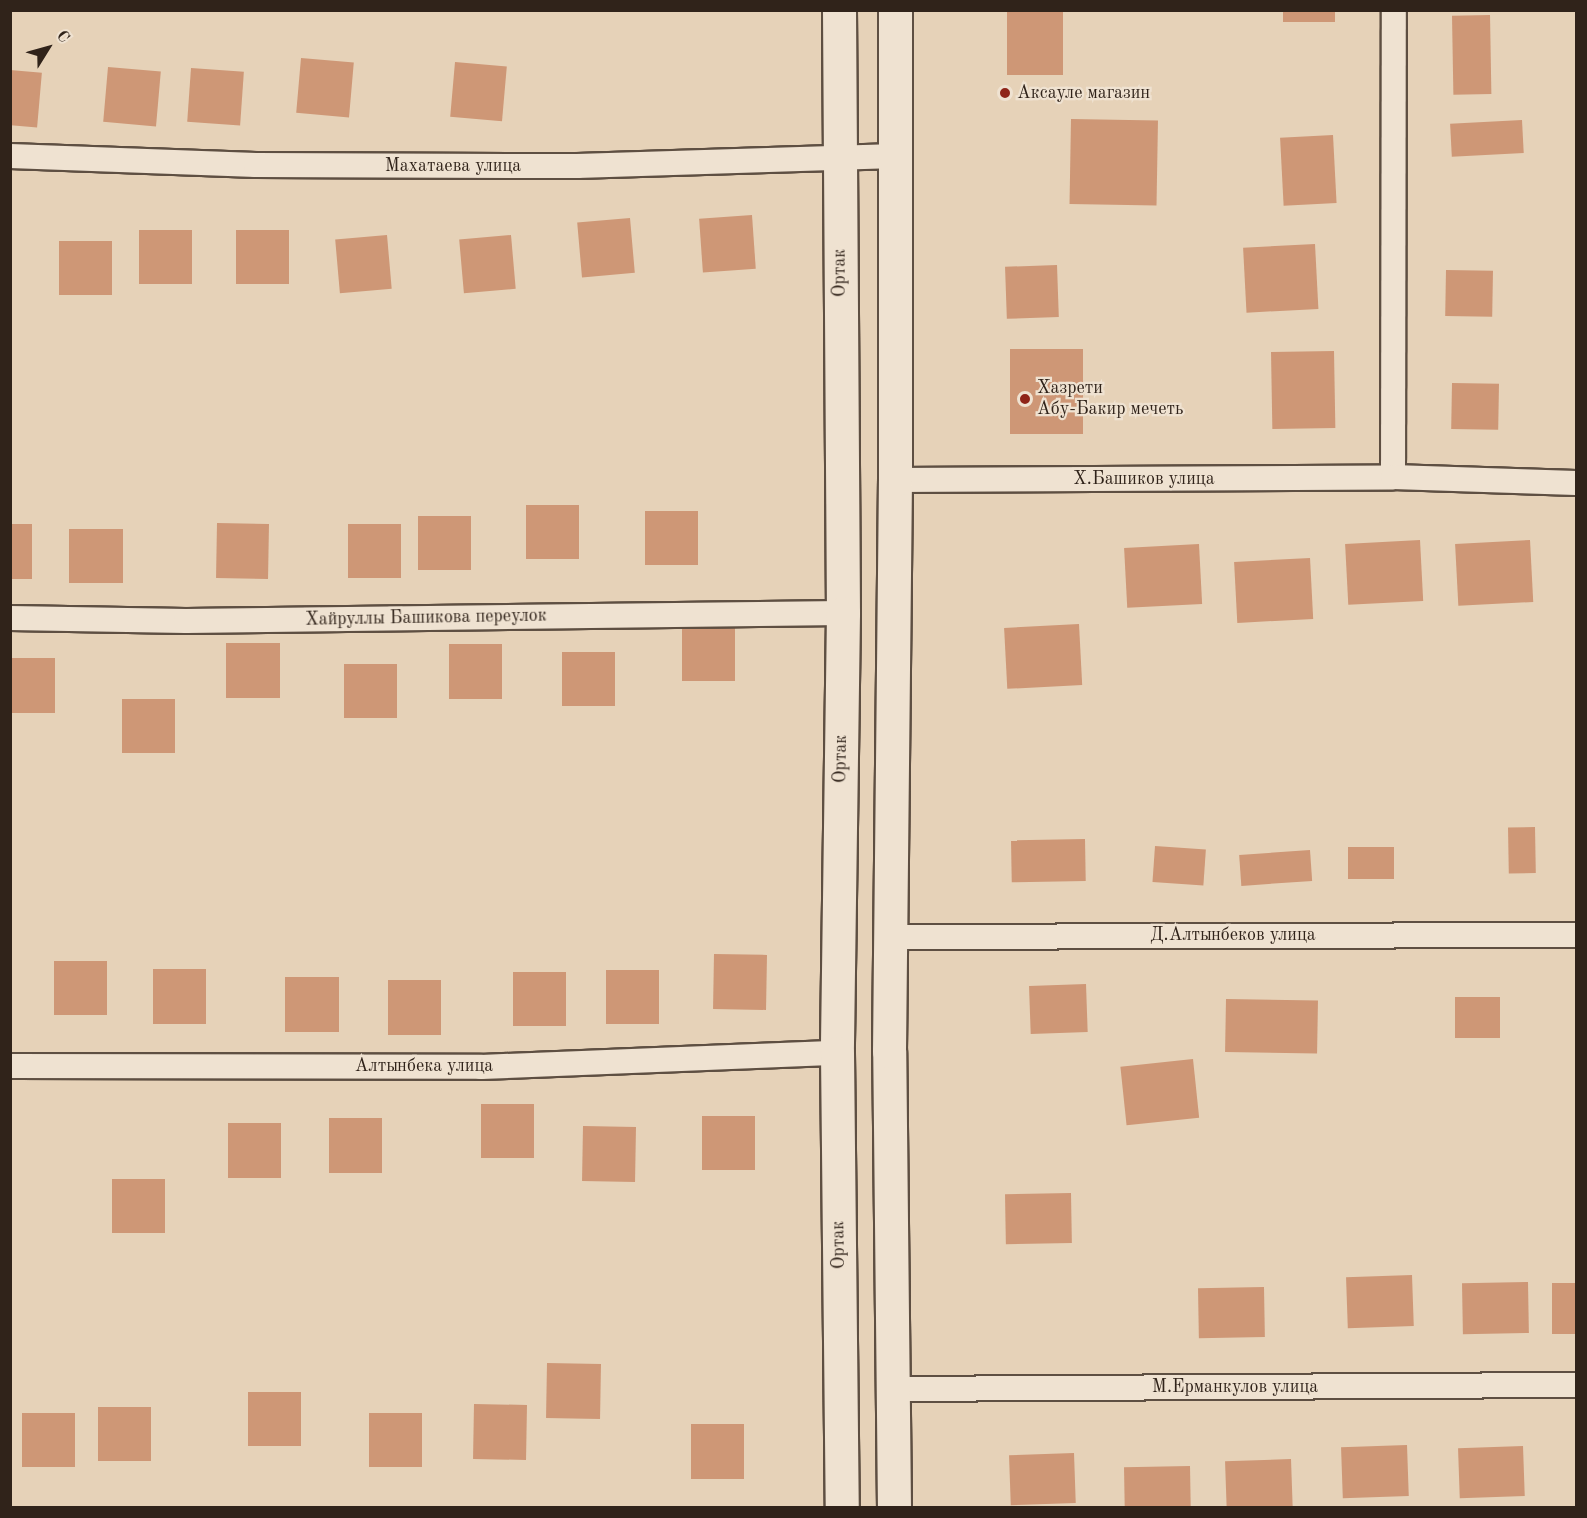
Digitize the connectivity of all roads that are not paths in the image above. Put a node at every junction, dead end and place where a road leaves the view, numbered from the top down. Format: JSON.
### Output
{"nodes":[{"id":1,"x":839,"y":10,"type":"edge"},
{"id":2,"x":895,"y":10,"type":"edge"},
{"id":3,"x":1394,"y":10,"type":"edge"},
{"id":4,"x":10,"y":156,"type":"edge"},
{"id":5,"x":896,"y":156,"type":"junction"},
{"id":6,"x":839,"y":158,"type":"junction"},
{"id":7,"x":1393,"y":477,"type":"junction"},
{"id":8,"x":895,"y":480,"type":"junction"},
{"id":9,"x":1576,"y":483,"type":"edge"},
{"id":10,"x":843,"y":613,"type":"junction"},
{"id":11,"x":10,"y":618,"type":"edge"},
{"id":12,"x":1576,"y":935,"type":"edge"},
{"id":13,"x":890,"y":937,"type":"junction"},
{"id":14,"x":837,"y":1053,"type":"junction"},
{"id":15,"x":10,"y":1066,"type":"edge"},
{"id":16,"x":1576,"y":1385,"type":"edge"},
{"id":17,"x":893,"y":1389,"type":"junction"},
{"id":18,"x":840,"y":1508,"type":"edge"},
{"id":19,"x":894,"y":1508,"type":"edge"}],
"edges":[{"from":1,"to":6,"type":"street","name":"Ортак"},
{"from":2,"to":5,"type":"street"},
{"from":3,"to":7,"type":"street"},
{"from":4,"to":6,"type":"street","name":"Махатаева улица"},
{"from":5,"to":6,"type":"street","name":"Махатаева улица"},
{"from":5,"to":8,"type":"street"},
{"from":6,"to":10,"type":"street","name":"Ортак"},
{"from":7,"to":8,"type":"street","name":"Х.Башиков улица"},
{"from":7,"to":9,"type":"street","name":"Х.Башиков улица"},
{"from":8,"to":13,"type":"street"},
{"from":10,"to":11,"type":"street","name":"Хайруллы Башикова переулок"},
{"from":10,"to":14,"type":"street","name":"Ортак"},
{"from":12,"to":13,"type":"street","name":"Д.Алтынбеков улица"},
{"from":13,"to":17,"type":"street"},
{"from":14,"to":15,"type":"street","name":"Алтынбека улица"},
{"from":14,"to":18,"type":"street","name":"Ортак"},
{"from":16,"to":17,"type":"street","name":"М.Ерманкулов улица"},
{"from":17,"to":19,"type":"street"}]}
